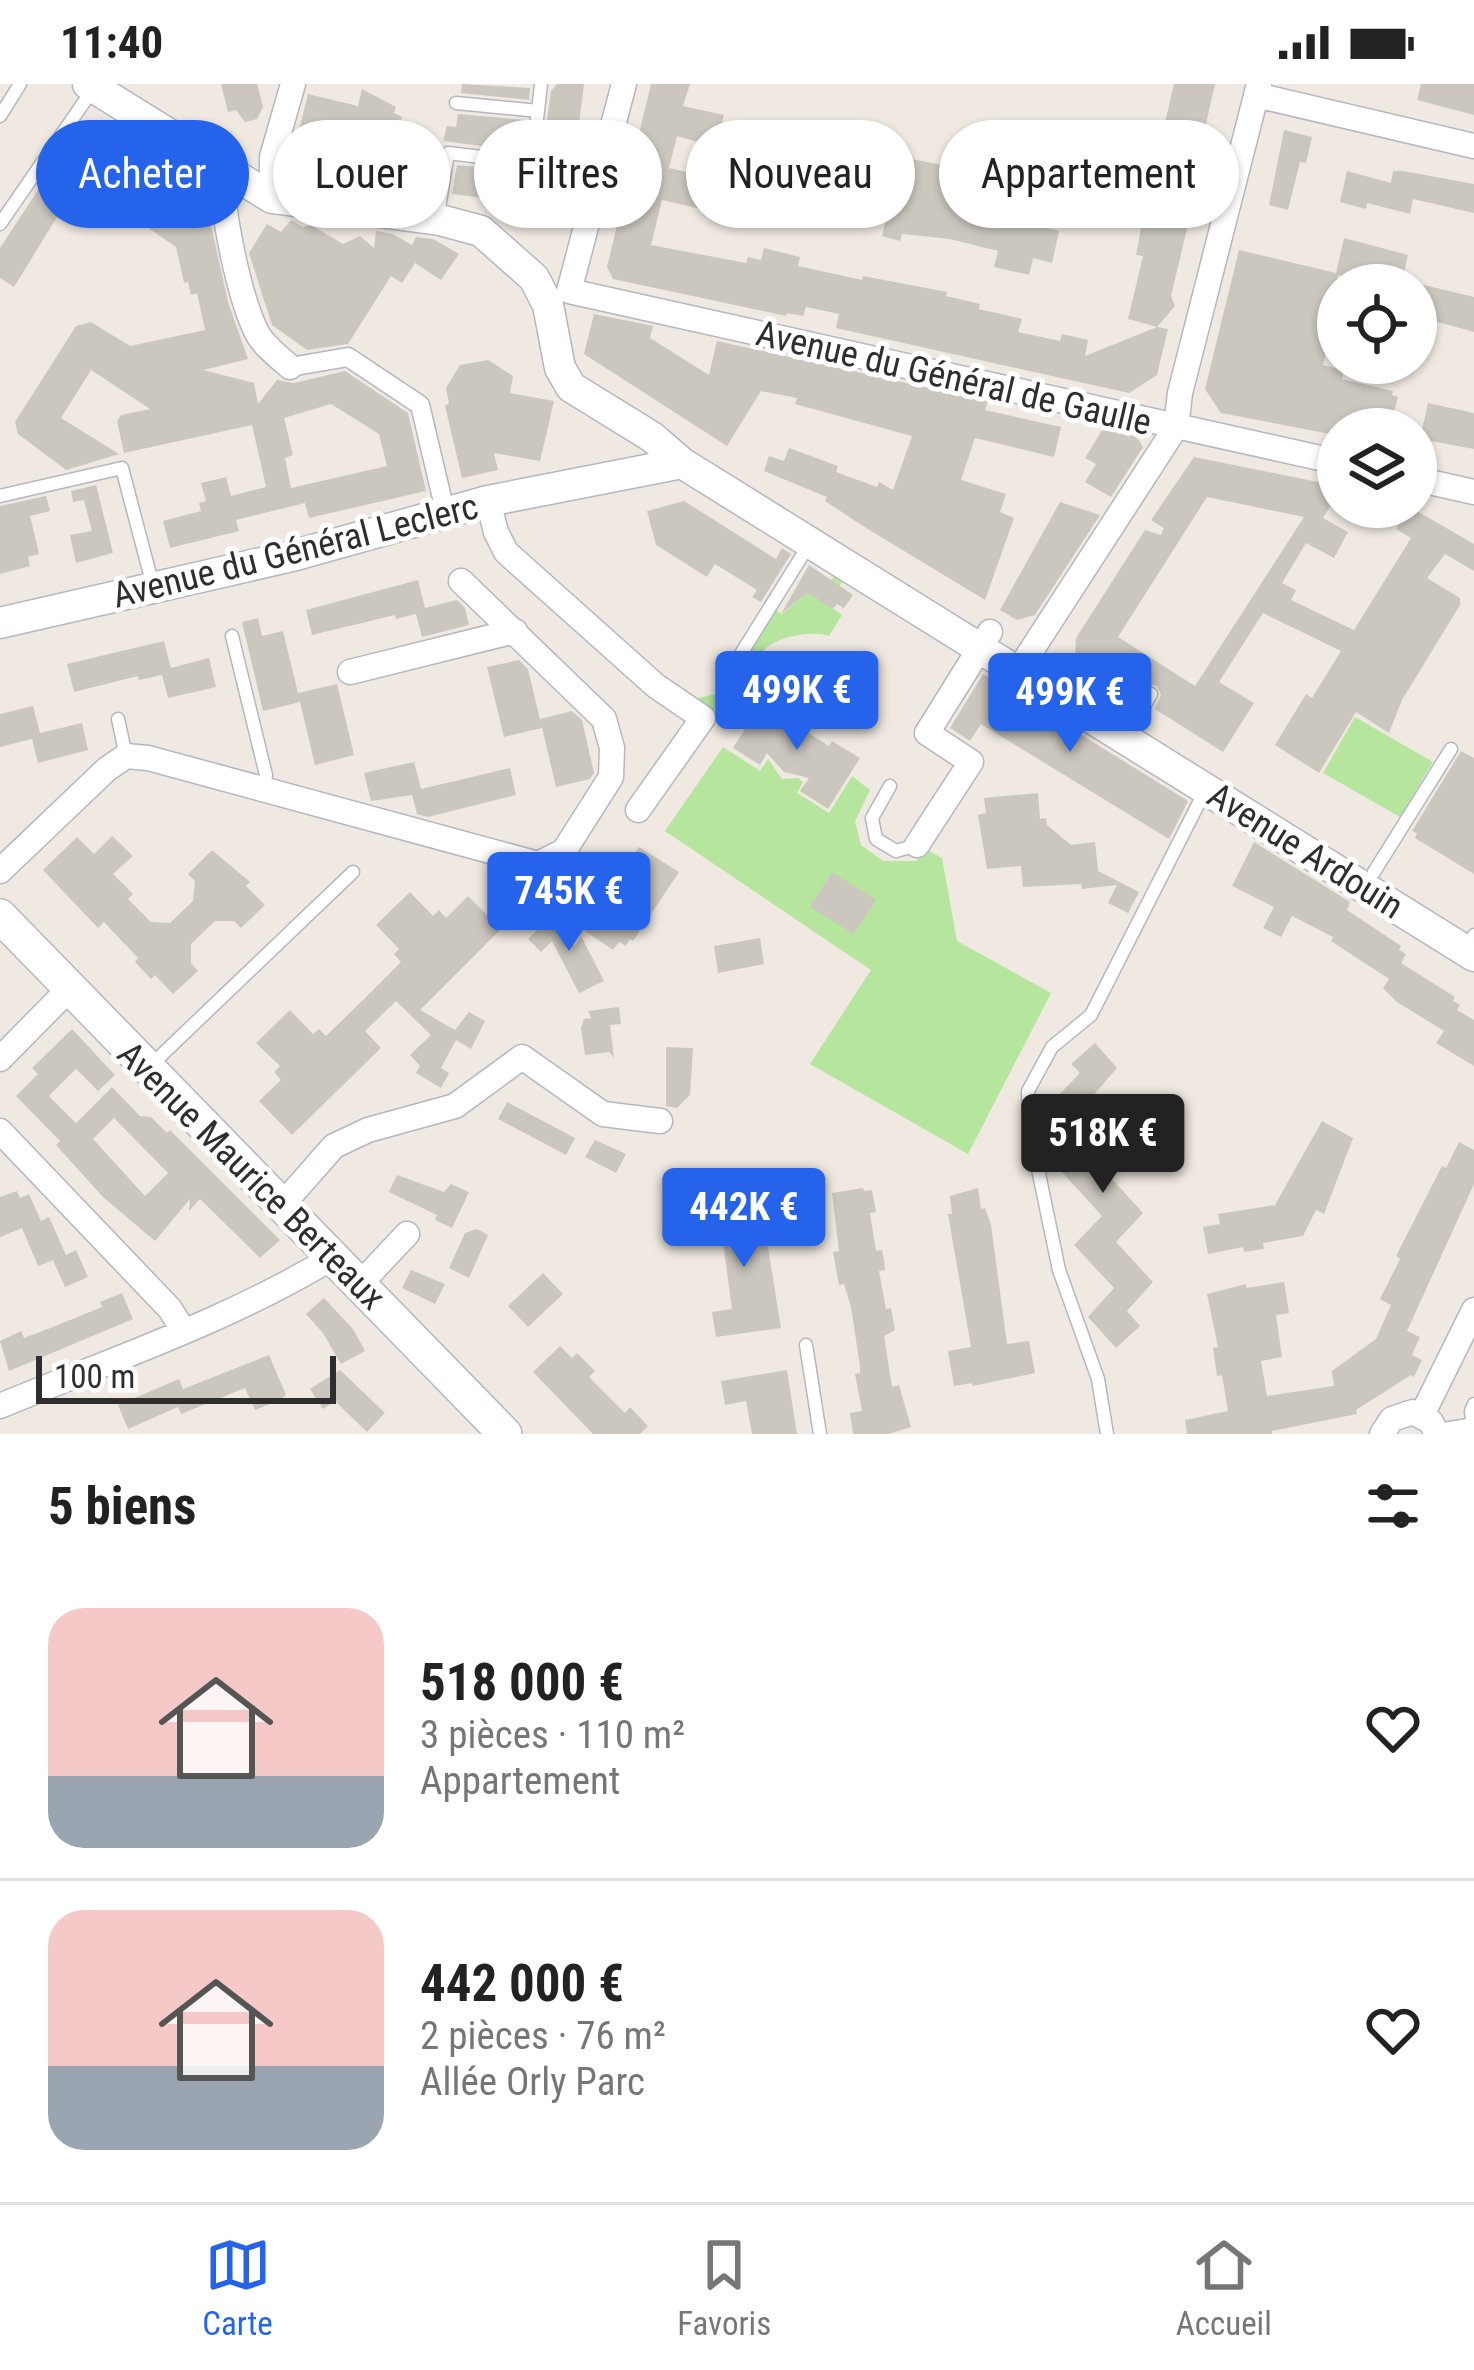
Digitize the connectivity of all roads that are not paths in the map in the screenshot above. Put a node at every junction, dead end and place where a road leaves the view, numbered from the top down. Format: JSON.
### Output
{"nodes":[{"id":1,"x":20,"y":84,"type":"edge"},
{"id":2,"x":293,"y":84,"type":"edge"},
{"id":3,"x":541,"y":84,"type":"edge"},
{"id":4,"x":624,"y":84,"type":"edge"},
{"id":5,"x":91,"y":86,"type":"edge"},
{"id":6,"x":1258,"y":90,"type":"edge"},
{"id":7,"x":456,"y":103,"type":"dead end"},
{"id":8,"x":538,"y":111,"type":"junction"},
{"id":9,"x":0,"y":116,"type":"edge"},
{"id":10,"x":146,"y":120,"type":"edge"},
{"id":11,"x":1474,"y":146,"type":"edge"},
{"id":12,"x":450,"y":153,"type":"edge"},
{"id":13,"x":249,"y":184,"type":"edge"},
{"id":14,"x":272,"y":198,"type":"joint"},
{"id":15,"x":450,"y":223,"type":"edge"},
{"id":16,"x":0,"y":224,"type":"edge"},
{"id":17,"x":230,"y":228,"type":"edge"},
{"id":18,"x":534,"y":278,"type":"junction"},
{"id":19,"x":569,"y":291,"type":"junction"},
{"id":20,"x":553,"y":332,"type":"junction"},
{"id":21,"x":290,"y":367,"type":"joint"},
{"id":22,"x":1176,"y":427,"type":"junction"},
{"id":23,"x":652,"y":437,"type":"junction"},
{"id":24,"x":1317,"y":457,"type":"edge"},
{"id":25,"x":682,"y":463,"type":"junction"},
{"id":26,"x":590,"y":479,"type":"junction"},
{"id":27,"x":1437,"y":484,"type":"edge"},
{"id":28,"x":1474,"y":492,"type":"edge"},
{"id":29,"x":0,"y":496,"type":"edge"},
{"id":30,"x":488,"y":501,"type":"junction"},
{"id":31,"x":446,"y":514,"type":"junction"},
{"id":32,"x":810,"y":542,"type":"junction"},
{"id":33,"x":460,"y":581,"type":"dead end"},
{"id":34,"x":153,"y":587,"type":"junction"},
{"id":35,"x":0,"y":623,"type":"edge"},
{"id":36,"x":515,"y":632,"type":"junction"},
{"id":37,"x":232,"y":636,"type":"dead end"},
{"id":38,"x":985,"y":640,"type":"junction"},
{"id":39,"x":1023,"y":663,"type":"junction"},
{"id":40,"x":350,"y":672,"type":"dead end"},
{"id":41,"x":729,"y":673,"type":"dead end"},
{"id":42,"x":1151,"y":694,"type":"dead end"},
{"id":43,"x":118,"y":719,"type":"dead end"},
{"id":44,"x":1135,"y":722,"type":"junction"},
{"id":45,"x":1450,"y":749,"type":"dead end"},
{"id":46,"x":126,"y":757,"type":"junction"},
{"id":47,"x":890,"y":786,"type":"dead end"},
{"id":48,"x":1207,"y":788,"type":"junction"},
{"id":49,"x":264,"y":790,"type":"junction"},
{"id":50,"x":638,"y":810,"type":"dead end"},
{"id":51,"x":917,"y":845,"type":"joint"},
{"id":52,"x":0,"y":872,"type":"edge"},
{"id":53,"x":353,"y":872,"type":"dead end"},
{"id":54,"x":1374,"y":872,"type":"junction"},
{"id":55,"x":0,"y":916,"type":"edge"},
{"id":56,"x":1474,"y":936,"type":"edge"},
{"id":57,"x":1474,"y":956,"type":"edge"},
{"id":58,"x":69,"y":989,"type":"junction"},
{"id":59,"x":0,"y":1059,"type":"edge"},
{"id":60,"x":147,"y":1069,"type":"junction"},
{"id":61,"x":660,"y":1121,"type":"dead end"},
{"id":62,"x":0,"y":1131,"type":"edge"},
{"id":63,"x":282,"y":1205,"type":"junction"},
{"id":64,"x":407,"y":1234,"type":"dead end"},
{"id":65,"x":333,"y":1257,"type":"junction"},
{"id":66,"x":360,"y":1284,"type":"junction"},
{"id":67,"x":1474,"y":1310,"type":"edge"},
{"id":68,"x":183,"y":1330,"type":"junction"},
{"id":69,"x":806,"y":1346,"type":"dead end"},
{"id":70,"x":1474,"y":1404,"type":"edge"},
{"id":71,"x":0,"y":1406,"type":"edge"},
{"id":72,"x":1430,"y":1425,"type":"edge"},
{"id":73,"x":1474,"y":1430,"type":"edge"},
{"id":74,"x":505,"y":1434,"type":"edge"},
{"id":75,"x":820,"y":1434,"type":"edge"},
{"id":76,"x":1107,"y":1434,"type":"edge"},
{"id":77,"x":1382,"y":1434,"type":"edge"},
{"id":78,"x":1449,"y":1434,"type":"edge"}],
"edges":[{"from":1,"to":9,"type":"lane"},
{"from":2,"to":14,"type":"street"},
{"from":3,"to":8,"type":"lane"},
{"from":4,"to":19,"type":"street"},
{"from":5,"to":10,"type":"street","name":"Avenue Ardouin"},
{"from":5,"to":16,"type":"lane"},
{"from":6,"to":11,"type":"street"},
{"from":6,"to":22,"type":"street"},
{"from":7,"to":8,"type":"lane"},
{"from":8,"to":12,"type":"lane"},
{"from":13,"to":14,"type":"street","name":"Avenue Ardouin"},
{"from":15,"to":18,"type":"street","name":"Avenue Ardouin"},
{"from":17,"to":21,"type":"street"},
{"from":18,"to":19,"type":"street","name":"Avenue Ardouin"},
{"from":18,"to":20,"type":"street","name":"Avenue Ardouin"},
{"from":19,"to":20,"type":"street"},
{"from":19,"to":22,"type":"street","name":"Avenue du Général de Gaulle"},
{"from":20,"to":23,"type":"street","name":"Avenue Ardouin"},
{"from":21,"to":31,"type":"street"},
{"from":22,"to":24,"type":"street","name":"Avenue du Général de Gaulle"},
{"from":22,"to":39,"type":"street"},
{"from":23,"to":25,"type":"street","name":"Avenue Ardouin"},
{"from":23,"to":26,"type":"street","name":"Avenue du Général Leclerc"},
{"from":23,"to":38,"type":"street","name":"Avenue Ardouin"},
{"from":25,"to":26,"type":"street","name":"Avenue du Général Leclerc"},
{"from":25,"to":32,"type":"street","name":"Avenue Ardouin"},
{"from":26,"to":30,"type":"street","name":"Avenue du Général Leclerc"},
{"from":27,"to":28,"type":"street"},
{"from":29,"to":34,"type":"lane"},
{"from":30,"to":31,"type":"street","name":"Avenue du Général Leclerc"},
{"from":30,"to":50,"type":"street"},
{"from":31,"to":34,"type":"street","name":"Avenue du Général Leclerc"},
{"from":32,"to":38,"type":"street","name":"Avenue Ardouin"},
{"from":32,"to":41,"type":"lane"},
{"from":33,"to":36,"type":"street"},
{"from":34,"to":35,"type":"street","name":"Avenue du Général Leclerc"},
{"from":36,"to":40,"type":"street"},
{"from":36,"to":49,"type":"street"},
{"from":37,"to":49,"type":"lane"},
{"from":38,"to":39,"type":"street","name":"Avenue Ardouin"},
{"from":38,"to":51,"type":"street"},
{"from":39,"to":44,"type":"street","name":"Avenue Ardouin"},
{"from":39,"to":48,"type":"street","name":"Avenue Ardouin"},
{"from":42,"to":44,"type":"lane"},
{"from":43,"to":46,"type":"lane"},
{"from":44,"to":54,"type":"street","name":"Avenue Ardouin"},
{"from":45,"to":54,"type":"lane"},
{"from":46,"to":49,"type":"street"},
{"from":46,"to":52,"type":"street"},
{"from":47,"to":51,"type":"lane"},
{"from":48,"to":57,"type":"street","name":"Avenue Ardouin"},
{"from":48,"to":76,"type":"lane"},
{"from":53,"to":60,"type":"lane"},
{"from":54,"to":56,"type":"street","name":"Avenue Ardouin"},
{"from":55,"to":58,"type":"main road","name":"Avenue Maurice Berteaux"},
{"from":58,"to":59,"type":"street"},
{"from":58,"to":60,"type":"main road","name":"Avenue Maurice Berteaux"},
{"from":60,"to":63,"type":"main road","name":"Avenue Maurice Berteaux"},
{"from":61,"to":63,"type":"street"},
{"from":62,"to":68,"type":"street"},
{"from":63,"to":65,"type":"main road","name":"Avenue Maurice Berteaux"},
{"from":64,"to":66,"type":"street"},
{"from":65,"to":66,"type":"main road","name":"Avenue Maurice Berteaux"},
{"from":65,"to":68,"type":"street"},
{"from":66,"to":74,"type":"main road","name":"Avenue Maurice Berteaux"},
{"from":67,"to":72,"type":"street"},
{"from":68,"to":71,"type":"street"},
{"from":69,"to":75,"type":"lane"},
{"from":70,"to":73,"type":"lane"},
{"from":72,"to":77,"type":"street"},
{"from":73,"to":78,"type":"street"}]}
